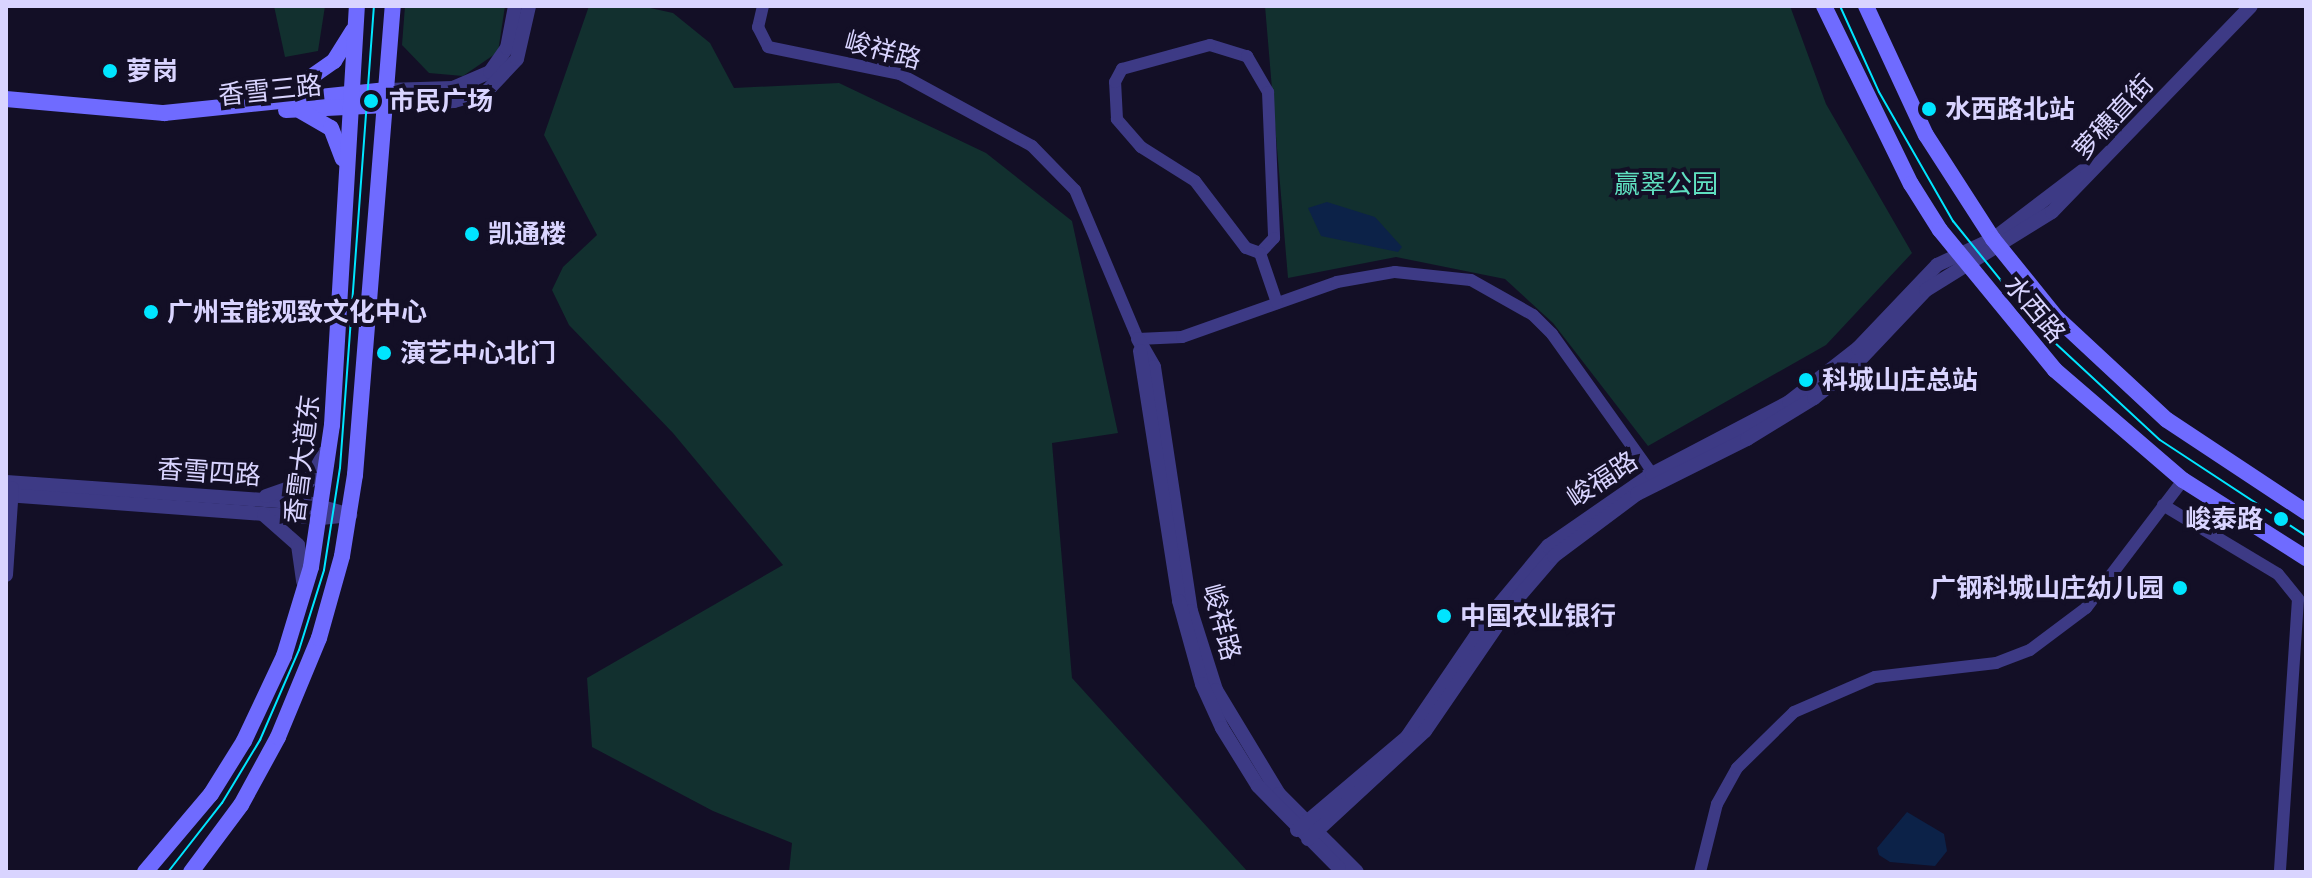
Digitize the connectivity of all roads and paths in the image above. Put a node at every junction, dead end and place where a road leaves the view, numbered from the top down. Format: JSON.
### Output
{"nodes":[{"id":1,"x":393,"y":6,"type":"edge"},
{"id":2,"x":515,"y":6,"type":"edge"},
{"id":3,"x":529,"y":6,"type":"edge"},
{"id":4,"x":763,"y":6,"type":"edge"},
{"id":5,"x":1824,"y":6,"type":"edge"},
{"id":6,"x":1866,"y":6,"type":"edge"},
{"id":7,"x":2241,"y":6,"type":"edge"},
{"id":8,"x":2251,"y":6,"type":"edge"},
{"id":9,"x":357,"y":7,"type":"edge"},
{"id":10,"x":386,"y":98,"type":"junction"},
{"id":11,"x":6,"y":99,"type":"edge"},
{"id":12,"x":352,"y":100,"type":"junction"},
{"id":13,"x":276,"y":101,"type":"junction"},
{"id":14,"x":296,"y":109,"type":"junction"},
{"id":15,"x":6,"y":110,"type":"edge"},
{"id":16,"x":344,"y":184,"type":"junction"},
{"id":17,"x":1997,"y":244,"type":"junction"},
{"id":18,"x":1260,"y":253,"type":"junction"},
{"id":19,"x":1964,"y":259,"type":"junction"},
{"id":20,"x":1277,"y":303,"type":"junction"},
{"id":21,"x":1138,"y":339,"type":"junction"},
{"id":22,"x":332,"y":425,"type":"junction"},
{"id":23,"x":1652,"y":474,"type":"junction"},
{"id":24,"x":2183,"y":480,"type":"junction"},
{"id":25,"x":9,"y":489,"type":"edge"},
{"id":26,"x":2163,"y":505,"type":"junction"},
{"id":27,"x":259,"y":506,"type":"junction"},
{"id":28,"x":321,"y":511,"type":"junction"},
{"id":29,"x":2306,"y":512,"type":"edge"},
{"id":30,"x":350,"y":515,"type":"junction"},
{"id":31,"x":2306,"y":558,"type":"edge"},
{"id":32,"x":6,"y":575,"type":"edge"},
{"id":33,"x":301,"y":604,"type":"junction"},
{"id":34,"x":1306,"y":831,"type":"junction"},
{"id":35,"x":145,"y":872,"type":"edge"},
{"id":36,"x":191,"y":872,"type":"edge"},
{"id":37,"x":1343,"y":872,"type":"edge"},
{"id":38,"x":1357,"y":872,"type":"edge"},
{"id":39,"x":1700,"y":872,"type":"edge"},
{"id":40,"x":2280,"y":872,"type":"edge"}],
"edges":[{"from":1,"to":10,"type":"main road","name":"香雪大道东"},
{"from":2,"to":10,"type":"street","name":"香雪三路"},
{"from":3,"to":10,"type":"street","name":"香雪三路"},
{"from":4,"to":21,"type":"street","name":"峻祥路"},
{"from":5,"to":19,"type":"main road","name":"水西路"},
{"from":6,"to":17,"type":"main road","name":"水西路"},
{"from":7,"to":17,"type":"street","name":"萝穗直街"},
{"from":8,"to":17,"type":"street","name":"萝穗直街"},
{"from":9,"to":12,"type":"main road","name":"香雪大道东"},
{"from":9,"to":13,"type":"main road"},
{"from":10,"to":12,"type":"main road","name":"香雪三路"},
{"from":10,"to":30,"type":"main road","name":"香雪大道东"},
{"from":11,"to":13,"type":"main road","name":"香雪三路"},
{"from":12,"to":13,"type":"main road","name":"香雪三路"},
{"from":12,"to":14,"type":"main road","name":"香雪三路"},
{"from":12,"to":16,"type":"main road","name":"香雪大道东"},
{"from":14,"to":15,"type":"main road","name":"香雪三路"},
{"from":14,"to":16,"type":"main road"},
{"from":16,"to":22,"type":"main road","name":"香雪大道东"},
{"from":17,"to":19,"type":"street","name":"峻福路"},
{"from":17,"to":29,"type":"main road","name":"水西路"},
{"from":18,"to":18,"type":"street"},
{"from":18,"to":20,"type":"street"},
{"from":19,"to":23,"type":"street","name":"峻福路"},
{"from":19,"to":24,"type":"main road","name":"水西路"},
{"from":19,"to":34,"type":"street","name":"峻福路"},
{"from":20,"to":21,"type":"street"},
{"from":20,"to":23,"type":"street"},
{"from":21,"to":34,"type":"street","name":"峻祥路"},
{"from":22,"to":27,"type":"street"},
{"from":22,"to":28,"type":"main road","name":"香雪大道东"},
{"from":23,"to":34,"type":"street","name":"峻福路"},
{"from":24,"to":26,"type":"street"},
{"from":24,"to":31,"type":"main road","name":"水西路"},
{"from":25,"to":27,"type":"street","name":"香雪四路"},
{"from":25,"to":32,"type":"street"},
{"from":26,"to":39,"type":"street"},
{"from":26,"to":40,"type":"street"},
{"from":27,"to":28,"type":"street","name":"香雪四路"},
{"from":27,"to":33,"type":"street"},
{"from":28,"to":30,"type":"street","name":"香雪四路"},
{"from":28,"to":33,"type":"main road","name":"香雪大道东"},
{"from":30,"to":36,"type":"main road","name":"香雪大道东"},
{"from":33,"to":35,"type":"main road","name":"香雪大道东"},
{"from":34,"to":37,"type":"street","name":"峻祥路"},
{"from":34,"to":38,"type":"street","name":"峻祥路"}]}
